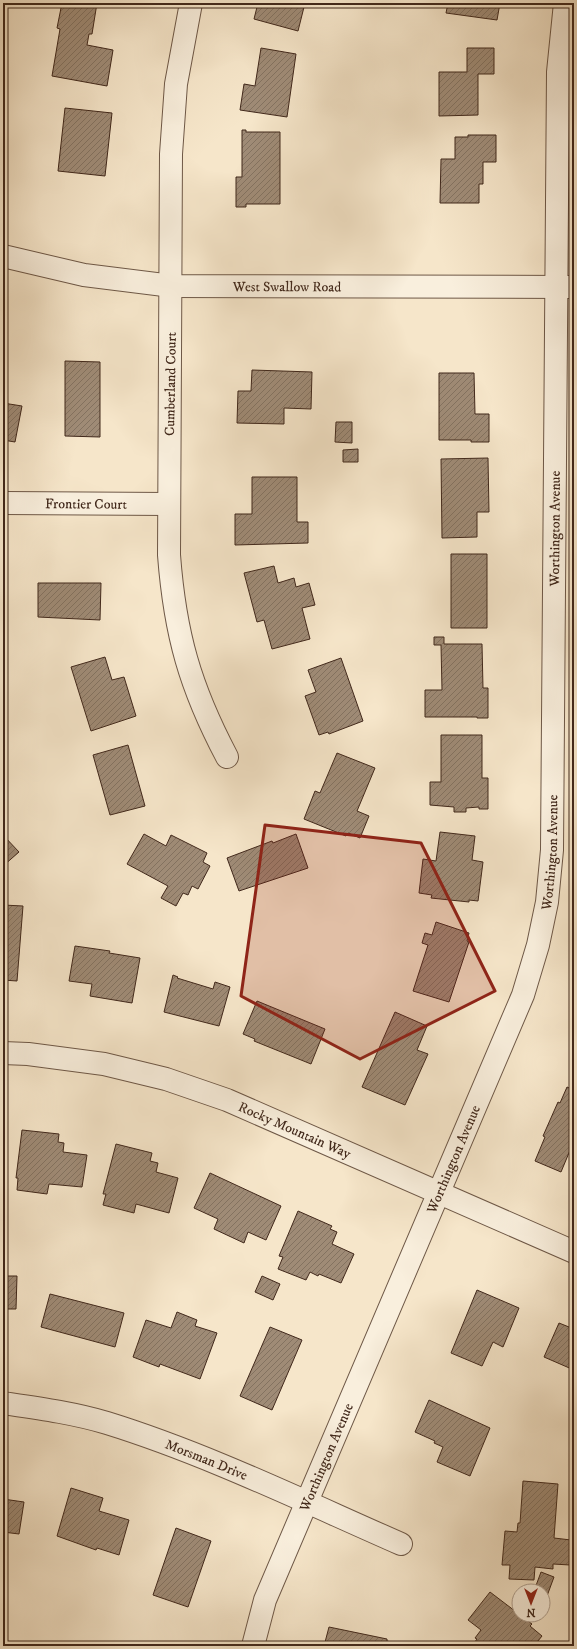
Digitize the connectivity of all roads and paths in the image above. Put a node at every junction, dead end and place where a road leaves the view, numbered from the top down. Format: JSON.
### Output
{"nodes":[{"id":1,"x":190,"y":3,"type":"edge"},
{"id":2,"x":565,"y":3,"type":"edge"},
{"id":3,"x":3,"y":256,"type":"edge"},
{"id":4,"x":172,"y":286,"type":"junction"},
{"id":5,"x":565,"y":287,"type":"edge"},
{"id":6,"x":3,"y":503,"type":"edge"},
{"id":7,"x":169,"y":504,"type":"junction"},
{"id":8,"x":226,"y":757,"type":"dead end"},
{"id":9,"x":3,"y":1053,"type":"edge"},
{"id":10,"x":439,"y":1192,"type":"junction"},
{"id":11,"x":574,"y":1252,"type":"edge"},
{"id":12,"x":3,"y":1403,"type":"edge"},
{"id":13,"x":308,"y":1503,"type":"junction"},
{"id":14,"x":402,"y":1544,"type":"dead end"},
{"id":15,"x":253,"y":1646,"type":"edge"}],
"edges":[{"from":1,"to":4,"type":"street","name":"Cumberland Court"},
{"from":2,"to":5,"type":"street","name":"Worthington Avenue"},
{"from":3,"to":4,"type":"street","name":"West Swallow Road"},
{"from":4,"to":5,"type":"street","name":"West Swallow Road"},
{"from":4,"to":7,"type":"street","name":"Cumberland Court"},
{"from":5,"to":10,"type":"street","name":"Worthington Avenue"},
{"from":6,"to":7,"type":"street","name":"Frontier Court"},
{"from":7,"to":8,"type":"street","name":"Cumberland Court"},
{"from":9,"to":10,"type":"street","name":"Rocky Mountain Way"},
{"from":10,"to":11,"type":"street","name":"Rocky Mountain Way"},
{"from":10,"to":13,"type":"street","name":"Worthington Avenue"},
{"from":12,"to":13,"type":"street","name":"Morsman Drive"},
{"from":13,"to":14,"type":"street","name":"Morsman Drive"},
{"from":13,"to":15,"type":"street","name":"Worthington Avenue"}]}
